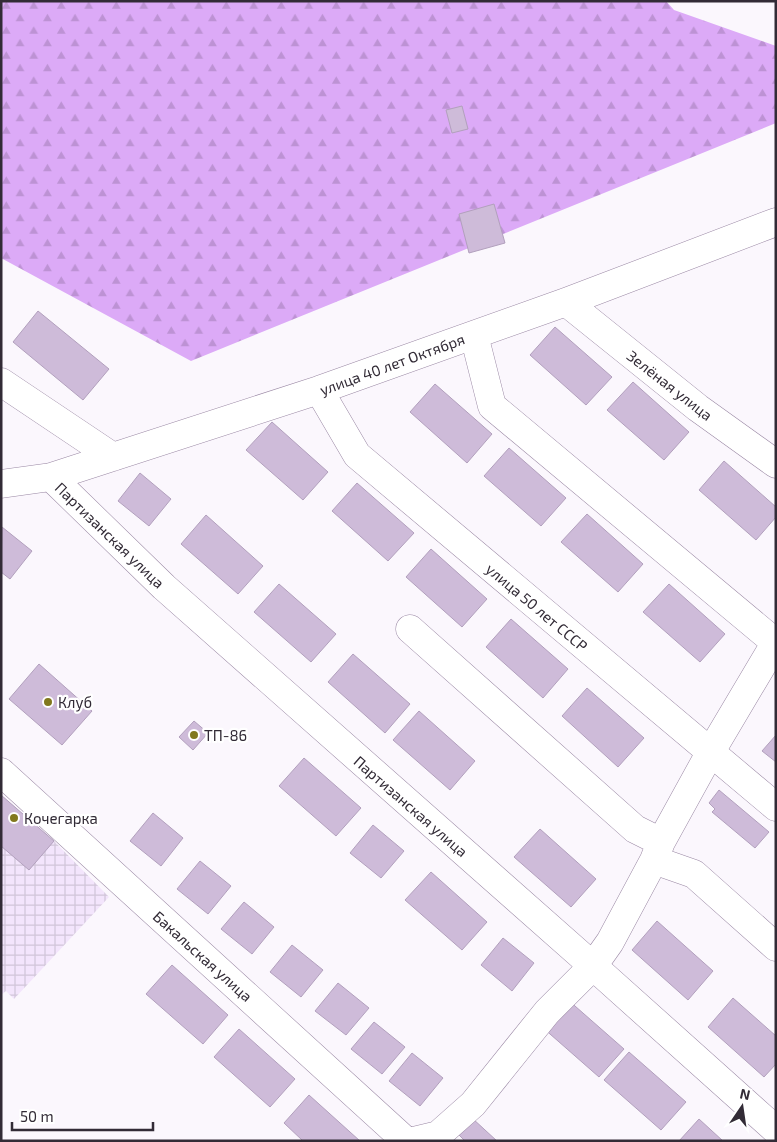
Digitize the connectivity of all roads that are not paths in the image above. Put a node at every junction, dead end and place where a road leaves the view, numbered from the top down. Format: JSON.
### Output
{"nodes":[{"id":1,"x":776,"y":222,"type":"edge"},
{"id":2,"x":566,"y":302,"type":"junction"},
{"id":3,"x":474,"y":335,"type":"junction"},
{"id":4,"x":1,"y":382,"type":"edge"},
{"id":5,"x":319,"y":390,"type":"junction"},
{"id":6,"x":113,"y":457,"type":"junction"},
{"id":7,"x":776,"y":464,"type":"edge"},
{"id":8,"x":50,"y":477,"type":"junction"},
{"id":9,"x":1,"y":484,"type":"edge"},
{"id":10,"x":410,"y":629,"type":"dead end"},
{"id":11,"x":776,"y":643,"type":"edge"},
{"id":12,"x":710,"y":753,"type":"junction"},
{"id":13,"x":1,"y":772,"type":"edge"},
{"id":14,"x":776,"y":807,"type":"edge"},
{"id":15,"x":658,"y":851,"type":"junction"},
{"id":16,"x":776,"y":947,"type":"edge"},
{"id":17,"x":593,"y":966,"type":"junction"},
{"id":18,"x":776,"y":1130,"type":"edge"},
{"id":19,"x":406,"y":1141,"type":"edge"},
{"id":20,"x":413,"y":1141,"type":"edge"}],
"edges":[{"from":1,"to":2,"type":"street","name":"улица 40 лет Октября"},
{"from":2,"to":3,"type":"street","name":"улица 40 лет Октября"},
{"from":2,"to":7,"type":"street","name":"Зелёная улица"},
{"from":3,"to":5,"type":"street","name":"улица 40 лет Октября"},
{"from":3,"to":11,"type":"street"},
{"from":4,"to":6,"type":"street"},
{"from":5,"to":6,"type":"street","name":"улица 40 лет Октября"},
{"from":5,"to":12,"type":"street","name":"улица 50 лет СССР"},
{"from":6,"to":8,"type":"street","name":"улица 40 лет Октября"},
{"from":8,"to":9,"type":"street","name":"улица 40 лет Октября"},
{"from":8,"to":17,"type":"street","name":"Партизанская улица"},
{"from":10,"to":15,"type":"street"},
{"from":11,"to":12,"type":"street"},
{"from":12,"to":14,"type":"street","name":"улица 50 лет СССР"},
{"from":12,"to":15,"type":"street"},
{"from":13,"to":19,"type":"street","name":"Бакальская улица"},
{"from":15,"to":16,"type":"street"},
{"from":15,"to":17,"type":"street"},
{"from":17,"to":18,"type":"street","name":"Партизанская улица"},
{"from":17,"to":20,"type":"street"}]}
